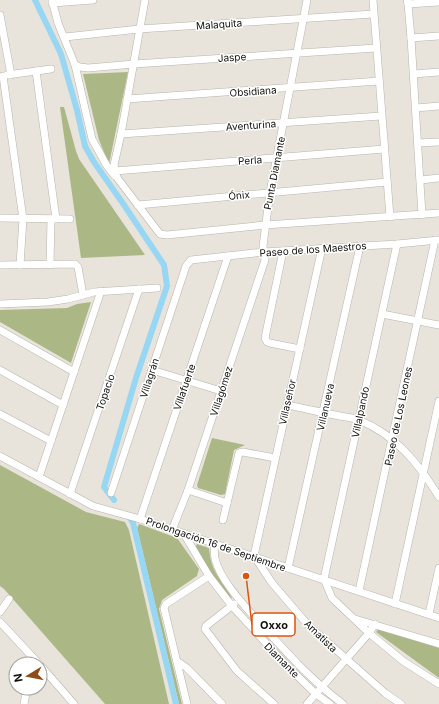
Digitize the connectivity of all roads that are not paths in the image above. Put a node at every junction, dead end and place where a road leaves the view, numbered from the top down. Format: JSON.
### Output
{"nodes":[{"id":1,"x":93,"y":0,"type":"edge"},
{"id":2,"x":145,"y":0,"type":"edge"},
{"id":3,"x":307,"y":0,"type":"edge"},
{"id":4,"x":372,"y":0,"type":"edge"},
{"id":5,"x":52,"y":2,"type":"edge"},
{"id":6,"x":407,"y":2,"type":"edge"},
{"id":7,"x":439,"y":2,"type":"edge"},
{"id":8,"x":373,"y":14,"type":"junction"},
{"id":9,"x":0,"y":15,"type":"edge"},
{"id":10,"x":304,"y":18,"type":"junction"},
{"id":11,"x":139,"y":29,"type":"junction"},
{"id":12,"x":439,"y":36,"type":"edge"},
{"id":13,"x":64,"y":37,"type":"junction"},
{"id":14,"x":411,"y":38,"type":"junction"},
{"id":15,"x":376,"y":48,"type":"junction"},
{"id":16,"x":298,"y":53,"type":"junction"},
{"id":17,"x":134,"y":64,"type":"junction"},
{"id":18,"x":75,"y":65,"type":"junction"},
{"id":19,"x":50,"y":69,"type":"dead end"},
{"id":20,"x":36,"y":71,"type":"junction"},
{"id":21,"x":439,"y":72,"type":"edge"},
{"id":22,"x":414,"y":74,"type":"junction"},
{"id":23,"x":5,"y":75,"type":"edge"},
{"id":24,"x":379,"y":81,"type":"junction"},
{"id":25,"x":290,"y":88,"type":"junction"},
{"id":26,"x":127,"y":99,"type":"junction"},
{"id":27,"x":439,"y":106,"type":"edge"},
{"id":28,"x":416,"y":108,"type":"junction"},
{"id":29,"x":381,"y":116,"type":"junction"},
{"id":30,"x":284,"y":122,"type":"junction"},
{"id":31,"x":121,"y":134,"type":"junction"},
{"id":32,"x":439,"y":142,"type":"edge"},
{"id":33,"x":418,"y":144,"type":"junction"},
{"id":34,"x":384,"y":149,"type":"junction"},
{"id":35,"x":277,"y":158,"type":"junction"},
{"id":36,"x":115,"y":170,"type":"junction"},
{"id":37,"x":439,"y":178,"type":"edge"},
{"id":38,"x":118,"y":179,"type":"junction"},
{"id":39,"x":421,"y":180,"type":"junction"},
{"id":40,"x":387,"y":182,"type":"junction"},
{"id":41,"x":270,"y":192,"type":"junction"},
{"id":42,"x":138,"y":205,"type":"junction"},
{"id":43,"x":439,"y":213,"type":"edge"},
{"id":44,"x":422,"y":215,"type":"junction"},
{"id":45,"x":390,"y":217,"type":"junction"},
{"id":46,"x":0,"y":218,"type":"edge"},
{"id":47,"x":23,"y":218,"type":"junction"},
{"id":48,"x":53,"y":219,"type":"junction"},
{"id":49,"x":70,"y":219,"type":"dead end"},
{"id":50,"x":265,"y":225,"type":"junction"},
{"id":51,"x":437,"y":240,"type":"edge"},
{"id":52,"x":397,"y":244,"type":"junction"},
{"id":53,"x":360,"y":246,"type":"junction"},
{"id":54,"x":322,"y":248,"type":"junction"},
{"id":55,"x":284,"y":251,"type":"junction"},
{"id":56,"x":264,"y":252,"type":"junction"},
{"id":57,"x":228,"y":256,"type":"junction"},
{"id":58,"x":188,"y":262,"type":"joint"},
{"id":59,"x":0,"y":265,"type":"edge"},
{"id":60,"x":20,"y":265,"type":"junction"},
{"id":61,"x":50,"y":265,"type":"junction"},
{"id":62,"x":157,"y":288,"type":"dead end"},
{"id":63,"x":139,"y":289,"type":"junction"},
{"id":64,"x":101,"y":292,"type":"junction"},
{"id":65,"x":83,"y":295,"type":"junction"},
{"id":66,"x":0,"y":304,"type":"edge"},
{"id":67,"x":382,"y":314,"type":"junction"},
{"id":68,"x":418,"y":321,"type":"junction"},
{"id":69,"x":439,"y":326,"type":"edge"},
{"id":70,"x":0,"y":330,"type":"edge"},
{"id":71,"x":300,"y":348,"type":"junction"},
{"id":72,"x":0,"y":370,"type":"edge"},
{"id":73,"x":152,"y":370,"type":"junction"},
{"id":74,"x":74,"y":372,"type":"junction"},
{"id":75,"x":187,"y":381,"type":"junction"},
{"id":76,"x":221,"y":391,"type":"junction"},
{"id":77,"x":439,"y":401,"type":"edge"},
{"id":78,"x":63,"y":405,"type":"junction"},
{"id":79,"x":287,"y":405,"type":"junction"},
{"id":80,"x":324,"y":413,"type":"junction"},
{"id":81,"x":0,"y":414,"type":"edge"},
{"id":82,"x":358,"y":420,"type":"junction"},
{"id":83,"x":392,"y":440,"type":"junction"},
{"id":84,"x":51,"y":441,"type":"junction"},
{"id":85,"x":0,"y":456,"type":"edge"},
{"id":86,"x":275,"y":458,"type":"junction"},
{"id":87,"x":424,"y":472,"type":"junction"},
{"id":88,"x":40,"y":477,"type":"junction"},
{"id":89,"x":188,"y":490,"type":"junction"},
{"id":90,"x":111,"y":493,"type":"dead end"},
{"id":91,"x":70,"y":494,"type":"junction"},
{"id":92,"x":439,"y":498,"type":"edge"},
{"id":93,"x":227,"y":503,"type":"junction"},
{"id":94,"x":140,"y":519,"type":"junction"},
{"id":95,"x":223,"y":520,"type":"dead end"},
{"id":96,"x":172,"y":530,"type":"junction"},
{"id":97,"x":184,"y":534,"type":"junction"},
{"id":98,"x":215,"y":544,"type":"junction"},
{"id":99,"x":254,"y":556,"type":"junction"},
{"id":100,"x":288,"y":568,"type":"junction"},
{"id":101,"x":439,"y":568,"type":"edge"},
{"id":102,"x":209,"y":576,"type":"junction"},
{"id":103,"x":324,"y":580,"type":"junction"},
{"id":104,"x":359,"y":591,"type":"junction"},
{"id":105,"x":9,"y":599,"type":"dead end"},
{"id":106,"x":239,"y":600,"type":"junction"},
{"id":107,"x":395,"y":604,"type":"junction"},
{"id":108,"x":232,"y":606,"type":"junction"},
{"id":109,"x":0,"y":612,"type":"edge"},
{"id":110,"x":429,"y":614,"type":"junction"},
{"id":111,"x":353,"y":618,"type":"junction"},
{"id":112,"x":439,"y":618,"type":"edge"},
{"id":113,"x":0,"y":622,"type":"edge"},
{"id":114,"x":375,"y":624,"type":"junction"},
{"id":115,"x":369,"y":633,"type":"junction"},
{"id":116,"x":439,"y":644,"type":"edge"},
{"id":117,"x":29,"y":656,"type":"edge"},
{"id":118,"x":346,"y":659,"type":"junction"},
{"id":119,"x":177,"y":661,"type":"junction"},
{"id":120,"x":48,"y":674,"type":"edge"},
{"id":121,"x":439,"y":684,"type":"edge"},
{"id":122,"x":322,"y":688,"type":"junction"},
{"id":123,"x":316,"y":694,"type":"junction"},
{"id":124,"x":71,"y":702,"type":"edge"},
{"id":125,"x":187,"y":704,"type":"edge"},
{"id":126,"x":222,"y":704,"type":"edge"},
{"id":127,"x":274,"y":704,"type":"edge"},
{"id":128,"x":307,"y":704,"type":"edge"},
{"id":129,"x":330,"y":704,"type":"edge"},
{"id":130,"x":344,"y":704,"type":"edge"},
{"id":131,"x":401,"y":704,"type":"edge"}],
"edges":[{"from":1,"to":5,"type":"street"},
{"from":2,"to":11,"type":"street"},
{"from":3,"to":10,"type":"street","name":"Punta Diamante"},
{"from":4,"to":8,"type":"street"},
{"from":5,"to":13,"type":"street"},
{"from":6,"to":7,"type":"street"},
{"from":6,"to":14,"type":"street"},
{"from":8,"to":10,"type":"street","name":"Malaquita"},
{"from":8,"to":15,"type":"street"},
{"from":9,"to":23,"type":"street"},
{"from":10,"to":11,"type":"street","name":"Malaquita"},
{"from":10,"to":16,"type":"street","name":"Punta Diamante"},
{"from":11,"to":13,"type":"street","name":"Malaquita"},
{"from":11,"to":17,"type":"street"},
{"from":12,"to":14,"type":"street"},
{"from":13,"to":18,"type":"street"},
{"from":14,"to":22,"type":"street"},
{"from":15,"to":16,"type":"street","name":"Jaspe"},
{"from":15,"to":24,"type":"street"},
{"from":16,"to":17,"type":"street","name":"Jaspe"},
{"from":16,"to":25,"type":"street","name":"Punta Diamante"},
{"from":17,"to":18,"type":"street","name":"Jaspe"},
{"from":17,"to":26,"type":"street"},
{"from":18,"to":38,"type":"street"},
{"from":19,"to":20,"type":"street"},
{"from":20,"to":23,"type":"street"},
{"from":20,"to":48,"type":"street"},
{"from":21,"to":22,"type":"street"},
{"from":22,"to":28,"type":"street"},
{"from":23,"to":47,"type":"street"},
{"from":24,"to":25,"type":"street","name":"Obsidiana"},
{"from":24,"to":29,"type":"street"},
{"from":25,"to":26,"type":"street","name":"Obsidiana"},
{"from":25,"to":30,"type":"street","name":"Punta Diamante"},
{"from":26,"to":31,"type":"street"},
{"from":27,"to":28,"type":"street"},
{"from":28,"to":33,"type":"street"},
{"from":29,"to":30,"type":"street","name":"Aventurina"},
{"from":29,"to":34,"type":"street"},
{"from":30,"to":31,"type":"street","name":"Aventurina"},
{"from":30,"to":35,"type":"street","name":"Punta Diamante"},
{"from":31,"to":36,"type":"street"},
{"from":32,"to":33,"type":"street"},
{"from":33,"to":39,"type":"street"},
{"from":34,"to":35,"type":"street","name":"Perla"},
{"from":34,"to":40,"type":"street"},
{"from":35,"to":36,"type":"street","name":"Perla"},
{"from":35,"to":41,"type":"street","name":"Punta Diamante"},
{"from":36,"to":38,"type":"street"},
{"from":37,"to":39,"type":"street"},
{"from":38,"to":42,"type":"street"},
{"from":39,"to":44,"type":"street"},
{"from":40,"to":41,"type":"street","name":"Ónix"},
{"from":40,"to":45,"type":"street"},
{"from":41,"to":42,"type":"street","name":"Ónix"},
{"from":41,"to":50,"type":"street","name":"Punta Diamante"},
{"from":42,"to":50,"type":"street"},
{"from":43,"to":44,"type":"street"},
{"from":44,"to":45,"type":"street"},
{"from":45,"to":50,"type":"street"},
{"from":46,"to":47,"type":"street"},
{"from":47,"to":48,"type":"street"},
{"from":47,"to":60,"type":"street"},
{"from":48,"to":49,"type":"street"},
{"from":48,"to":61,"type":"street"},
{"from":50,"to":56,"type":"street","name":"Punta Diamante"},
{"from":51,"to":52,"type":"street","name":"Paseo de los Maestros"},
{"from":51,"to":68,"type":"street","name":"Paseo de Los Leones"},
{"from":52,"to":53,"type":"street","name":"Paseo de los Maestros"},
{"from":52,"to":67,"type":"street","name":"Villalpando"},
{"from":53,"to":54,"type":"street","name":"Paseo de los Maestros"},
{"from":53,"to":80,"type":"street","name":"Villanueva"},
{"from":54,"to":55,"type":"street","name":"Paseo de los Maestros"},
{"from":54,"to":71,"type":"street","name":"Villaseñor"},
{"from":55,"to":56,"type":"street","name":"Paseo de los Maestros"},
{"from":55,"to":71,"type":"street"},
{"from":56,"to":57,"type":"street","name":"Paseo de los Maestros"},
{"from":56,"to":76,"type":"street","name":"Villagómez"},
{"from":57,"to":58,"type":"street","name":"Paseo de los Maestros"},
{"from":57,"to":75,"type":"street","name":"Villafuerte"},
{"from":58,"to":73,"type":"street","name":"Villagrán"},
{"from":59,"to":60,"type":"street"},
{"from":60,"to":61,"type":"street"},
{"from":61,"to":65,"type":"street"},
{"from":62,"to":63,"type":"street"},
{"from":63,"to":64,"type":"street"},
{"from":63,"to":91,"type":"street","name":"Topacio"},
{"from":64,"to":65,"type":"street"},
{"from":64,"to":74,"type":"street"},
{"from":65,"to":66,"type":"street"},
{"from":67,"to":68,"type":"street"},
{"from":67,"to":82,"type":"street","name":"Villalpando"},
{"from":68,"to":69,"type":"street"},
{"from":68,"to":83,"type":"street","name":"Paseo de Los Leones"},
{"from":70,"to":74,"type":"street"},
{"from":71,"to":79,"type":"street","name":"Villaseñor"},
{"from":72,"to":78,"type":"street"},
{"from":73,"to":75,"type":"street"},
{"from":73,"to":90,"type":"street","name":"Villagrán"},
{"from":74,"to":78,"type":"street"},
{"from":75,"to":76,"type":"street"},
{"from":75,"to":94,"type":"street","name":"Villafuerte"},
{"from":76,"to":89,"type":"street","name":"Villagómez"},
{"from":77,"to":87,"type":"street"},
{"from":78,"to":84,"type":"street"},
{"from":79,"to":80,"type":"street"},
{"from":79,"to":86,"type":"street","name":"Villaseñor"},
{"from":80,"to":82,"type":"street"},
{"from":80,"to":100,"type":"street","name":"Villanueva"},
{"from":81,"to":84,"type":"street"},
{"from":82,"to":83,"type":"street"},
{"from":82,"to":103,"type":"street","name":"Villalpando"},
{"from":83,"to":87,"type":"street"},
{"from":83,"to":104,"type":"street","name":"Paseo de Los Leones"},
{"from":84,"to":88,"type":"street"},
{"from":85,"to":88,"type":"street","name":"Prolongación 16 de Septiembre"},
{"from":86,"to":93,"type":"street"},
{"from":86,"to":99,"type":"street","name":"Villaseñor"},
{"from":87,"to":92,"type":"street"},
{"from":87,"to":107,"type":"street"},
{"from":88,"to":91,"type":"street","name":"Prolongación 16 de Septiembre"},
{"from":89,"to":93,"type":"street"},
{"from":89,"to":96,"type":"street","name":"Villagómez"},
{"from":91,"to":94,"type":"street","name":"Prolongación 16 de Septiembre"},
{"from":93,"to":95,"type":"street"},
{"from":94,"to":96,"type":"street","name":"Prolongación 16 de Septiembre"},
{"from":96,"to":97,"type":"street","name":"Prolongación 16 de Septiembre"},
{"from":97,"to":98,"type":"street","name":"Prolongación 16 de Septiembre"},
{"from":97,"to":102,"type":"street","name":"Diamante"},
{"from":98,"to":99,"type":"street","name":"Prolongación 16 de Septiembre"},
{"from":98,"to":106,"type":"street","name":"Diamante"},
{"from":99,"to":100,"type":"street","name":"Prolongación 16 de Septiembre"},
{"from":99,"to":118,"type":"street","name":"Amatista"},
{"from":100,"to":103,"type":"street","name":"Prolongación 16 de Septiembre"},
{"from":101,"to":110,"type":"street"},
{"from":102,"to":108,"type":"street","name":"Diamante"},
{"from":102,"to":119,"type":"street"},
{"from":103,"to":104,"type":"street","name":"Prolongación 16 de Septiembre"},
{"from":103,"to":111,"type":"street"},
{"from":104,"to":107,"type":"street","name":"Prolongación 16 de Septiembre"},
{"from":105,"to":109,"type":"street"},
{"from":106,"to":108,"type":"street"},
{"from":106,"to":122,"type":"street","name":"Diamante"},
{"from":107,"to":110,"type":"street","name":"Prolongación 16 de Septiembre"},
{"from":108,"to":123,"type":"street","name":"Diamante"},
{"from":108,"to":127,"type":"street"},
{"from":110,"to":112,"type":"street","name":"Prolongación 16 de Septiembre"},
{"from":111,"to":114,"type":"street"},
{"from":111,"to":115,"type":"street"},
{"from":113,"to":117,"type":"street"},
{"from":114,"to":115,"type":"street"},
{"from":114,"to":116,"type":"street"},
{"from":115,"to":118,"type":"street"},
{"from":115,"to":121,"type":"street"},
{"from":118,"to":122,"type":"street"},
{"from":118,"to":131,"type":"street","name":"Amatista"},
{"from":119,"to":125,"type":"street"},
{"from":119,"to":126,"type":"street"},
{"from":120,"to":124,"type":"street"},
{"from":122,"to":123,"type":"street"},
{"from":122,"to":130,"type":"street","name":"Diamante"},
{"from":123,"to":128,"type":"street"},
{"from":123,"to":129,"type":"street","name":"Diamante"}]}
